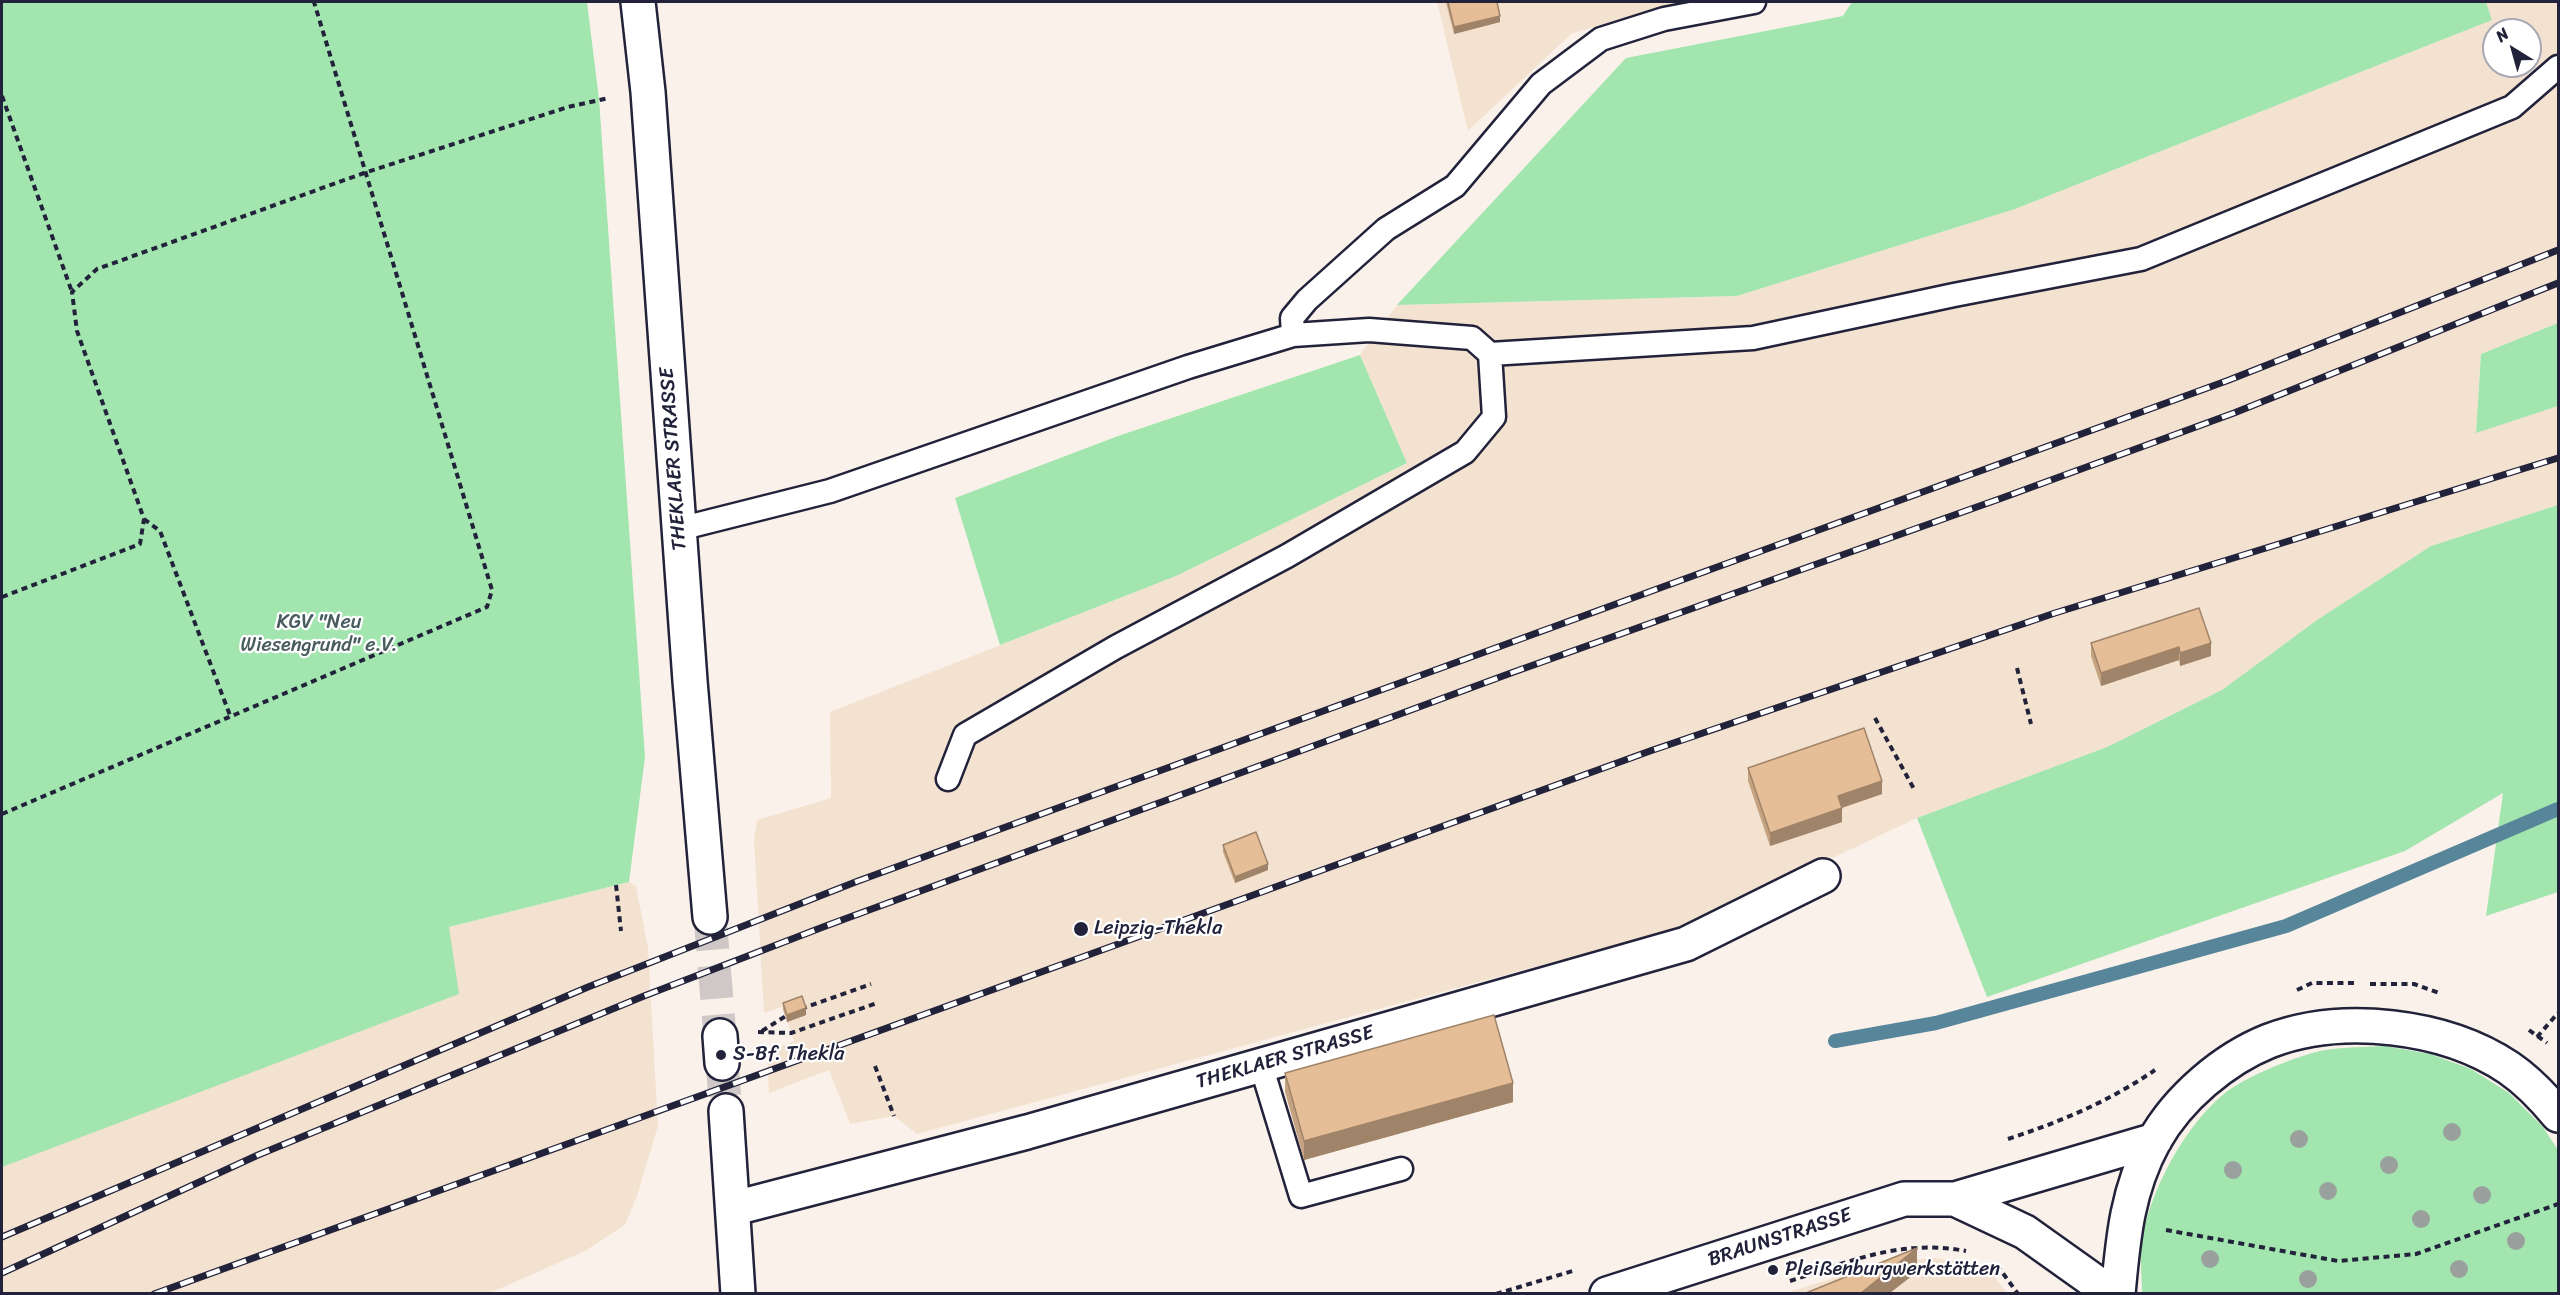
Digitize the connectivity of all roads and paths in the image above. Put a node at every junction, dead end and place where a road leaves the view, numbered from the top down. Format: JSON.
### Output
{"nodes":[{"id":1,"x":314,"y":2,"type":"edge"},
{"id":2,"x":638,"y":2,"type":"edge"},
{"id":3,"x":1754,"y":2,"type":"edge"},
{"id":4,"x":2559,"y":67,"type":"edge"},
{"id":5,"x":648,"y":92,"type":"junction"},
{"id":6,"x":2,"y":96,"type":"edge"},
{"id":7,"x":364,"y":173,"type":"junction"},
{"id":8,"x":72,"y":292,"type":"junction"},
{"id":9,"x":1293,"y":335,"type":"junction"},
{"id":10,"x":1490,"y":354,"type":"junction"},
{"id":11,"x":144,"y":519,"type":"junction"},
{"id":12,"x":679,"y":529,"type":"junction"},
{"id":13,"x":2,"y":597,"type":"edge"},
{"id":14,"x":2017,"y":668,"type":"dead end"},
{"id":15,"x":231,"y":718,"type":"junction"},
{"id":16,"x":1875,"y":718,"type":"dead end"},
{"id":17,"x":2031,"y":724,"type":"dead end"},
{"id":18,"x":948,"y":779,"type":"dead end"},
{"id":19,"x":1914,"y":789,"type":"dead end"},
{"id":20,"x":2,"y":814,"type":"edge"},
{"id":21,"x":1823,"y":876,"type":"dead end"},
{"id":22,"x":616,"y":885,"type":"dead end"},
{"id":23,"x":710,"y":917,"type":"tunnel mouth"},
{"id":24,"x":621,"y":931,"type":"dead end"},
{"id":25,"x":871,"y":984,"type":"dead end"},
{"id":26,"x":878,"y":1003,"type":"dead end"},
{"id":27,"x":2559,"y":1013,"type":"edge"},
{"id":28,"x":2555,"y":1017,"type":"dead end"},
{"id":29,"x":761,"y":1031,"type":"dead end"},
{"id":30,"x":791,"y":1033,"type":"dead end"},
{"id":31,"x":1261,"y":1065,"type":"junction"},
{"id":32,"x":875,"y":1066,"type":"dead end"},
{"id":33,"x":726,"y":1111,"type":"tunnel mouth"},
{"id":34,"x":2559,"y":1115,"type":"edge"},
{"id":35,"x":894,"y":1116,"type":"dead end"},
{"id":36,"x":2154,"y":1140,"type":"junction"},
{"id":37,"x":1401,"y":1169,"type":"dead end"},
{"id":38,"x":1955,"y":1198,"type":"junction"},
{"id":39,"x":2559,"y":1204,"type":"edge"},
{"id":40,"x":735,"y":1208,"type":"junction"},
{"id":41,"x":2159,"y":1229,"type":"dead end"},
{"id":42,"x":1973,"y":1252,"type":"dead end"},
{"id":43,"x":1995,"y":1262,"type":"dead end"},
{"id":44,"x":1780,"y":1284,"type":"dead end"},
{"id":45,"x":738,"y":1293,"type":"edge"},
{"id":46,"x":1607,"y":1293,"type":"edge"},
{"id":47,"x":2018,"y":1293,"type":"edge"},
{"id":48,"x":2112,"y":1293,"type":"edge"},
{"id":49,"x":2118,"y":1293,"type":"edge"}],
"edges":[{"from":1,"to":7,"type":"path"},
{"from":2,"to":5,"type":"main road","name":"THEKLAER STRASSE"},
{"from":3,"to":9,"type":"lane"},
{"from":4,"to":10,"type":"lane"},
{"from":5,"to":7,"type":"path"},
{"from":5,"to":12,"type":"main road","name":"THEKLAER STRASSE"},
{"from":6,"to":8,"type":"path"},
{"from":7,"to":8,"type":"path"},
{"from":7,"to":15,"type":"path"},
{"from":8,"to":11,"type":"path"},
{"from":9,"to":10,"type":"lane"},
{"from":9,"to":12,"type":"lane"},
{"from":10,"to":18,"type":"lane"},
{"from":11,"to":13,"type":"path"},
{"from":11,"to":15,"type":"path"},
{"from":12,"to":23,"type":"main road","name":"THEKLAER STRASSE"},
{"from":14,"to":17,"type":"path"},
{"from":15,"to":20,"type":"path"},
{"from":16,"to":19,"type":"path"},
{"from":21,"to":31,"type":"main road","name":"THEKLAER STRASSE"},
{"from":22,"to":24,"type":"path"},
{"from":25,"to":29,"type":"path"},
{"from":26,"to":30,"type":"path"},
{"from":27,"to":28,"type":"path"},
{"from":31,"to":37,"type":"lane"},
{"from":31,"to":40,"type":"main road","name":"THEKLAER STRASSE"},
{"from":32,"to":35,"type":"path"},
{"from":33,"to":40,"type":"main road"},
{"from":34,"to":36,"type":"main road"},
{"from":36,"to":38,"type":"main road","name":"BRAUNSTRASSE"},
{"from":36,"to":49,"type":"main road"},
{"from":38,"to":46,"type":"main road","name":"BRAUNSTRASSE"},
{"from":38,"to":48,"type":"main road","name":"BRAUNSTRASSE"},
{"from":39,"to":41,"type":"path"},
{"from":40,"to":45,"type":"main road"},
{"from":42,"to":44,"type":"path"},
{"from":43,"to":47,"type":"path"}]}
